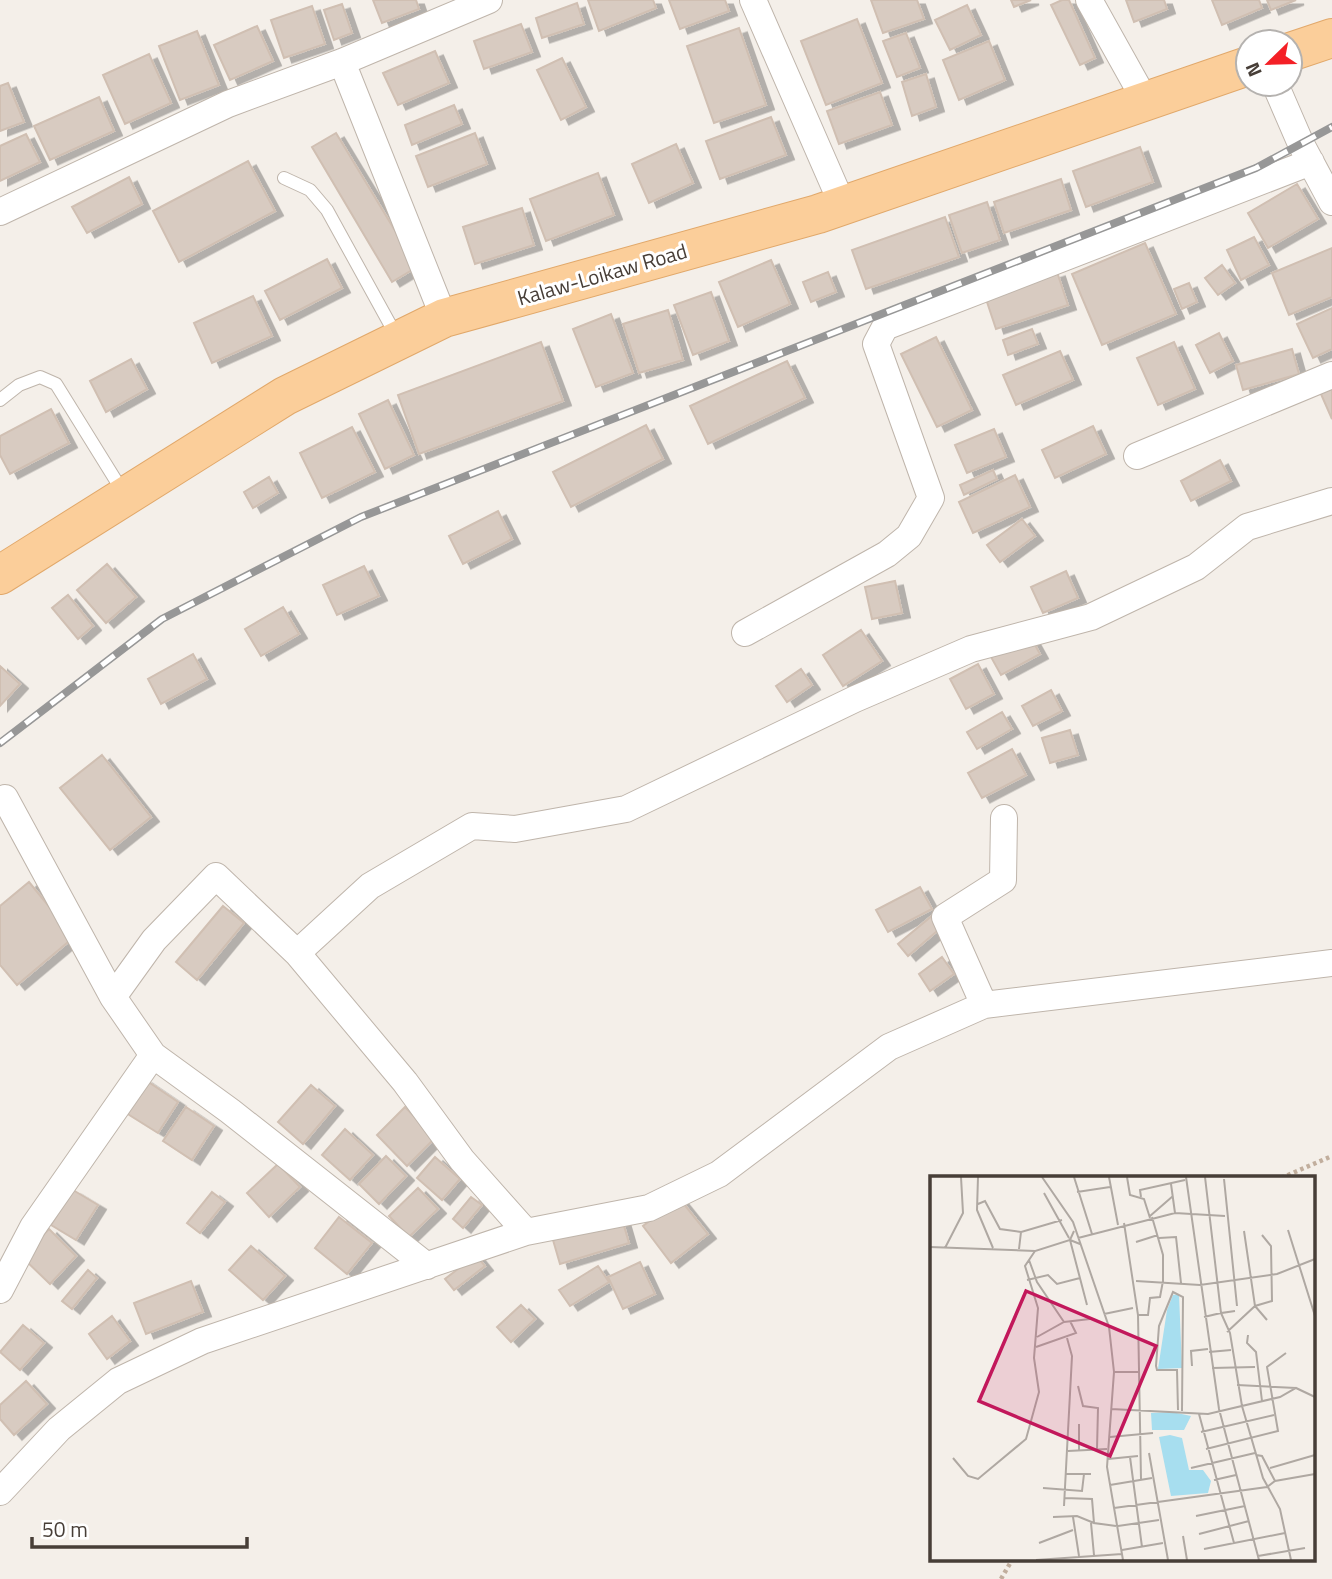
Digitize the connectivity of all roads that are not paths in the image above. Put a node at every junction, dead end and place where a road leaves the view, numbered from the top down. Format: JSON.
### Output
{"nodes":[{"id":1,"x":489,"y":0,"type":"edge"},
{"id":2,"x":754,"y":0,"type":"edge"},
{"id":3,"x":1089,"y":0,"type":"edge"},
{"id":4,"x":1332,"y":38,"type":"edge"},
{"id":5,"x":1304,"y":47,"type":"edge"},
{"id":6,"x":342,"y":62,"type":"junction"},
{"id":7,"x":1234,"y":71,"type":"edge"},
{"id":8,"x":1281,"y":98,"type":"edge"},
{"id":9,"x":1146,"y":102,"type":"junction"},
{"id":10,"x":1311,"y":162,"type":"junction"},
{"id":11,"x":285,"y":178,"type":"dead end"},
{"id":12,"x":1332,"y":202,"type":"edge"},
{"id":13,"x":843,"y":206,"type":"junction"},
{"id":14,"x":0,"y":212,"type":"edge"},
{"id":15,"x":444,"y":318,"type":"junction"},
{"id":16,"x":398,"y":341,"type":"junction"},
{"id":17,"x":1332,"y":375,"type":"edge"},
{"id":18,"x":0,"y":400,"type":"edge"},
{"id":19,"x":1137,"y":456,"type":"dead end"},
{"id":20,"x":125,"y":496,"type":"junction"},
{"id":21,"x":1332,"y":501,"type":"edge"},
{"id":22,"x":0,"y":575,"type":"edge"},
{"id":23,"x":745,"y":633,"type":"dead end"},
{"id":24,"x":5,"y":798,"type":"dead end"},
{"id":25,"x":1004,"y":818,"type":"dead end"},
{"id":26,"x":297,"y":953,"type":"junction"},
{"id":27,"x":1332,"y":963,"type":"edge"},
{"id":28,"x":113,"y":997,"type":"junction"},
{"id":29,"x":985,"y":1005,"type":"junction"},
{"id":30,"x":153,"y":1055,"type":"junction"},
{"id":31,"x":526,"y":1232,"type":"junction"},
{"id":32,"x":427,"y":1266,"type":"junction"},
{"id":33,"x":0,"y":1290,"type":"edge"},
{"id":34,"x":0,"y":1492,"type":"edge"}],
"edges":[{"from":1,"to":6,"type":"street"},
{"from":2,"to":13,"type":"street"},
{"from":3,"to":9,"type":"street"},
{"from":4,"to":5,"type":"main road"},
{"from":6,"to":14,"type":"street"},
{"from":6,"to":15,"type":"street"},
{"from":7,"to":9,"type":"main road","name":"Kalaw-Loikaw Road"},
{"from":8,"to":10,"type":"street"},
{"from":9,"to":13,"type":"main road","name":"Kalaw-Loikaw Road"},
{"from":10,"to":12,"type":"street"},
{"from":10,"to":23,"type":"street"},
{"from":11,"to":16,"type":"lane"},
{"from":13,"to":15,"type":"main road","name":"Kalaw-Loikaw Road"},
{"from":15,"to":16,"type":"main road","name":"Kalaw-Loikaw Road"},
{"from":16,"to":20,"type":"main road","name":"Kalaw-Loikaw Road"},
{"from":17,"to":19,"type":"street"},
{"from":18,"to":20,"type":"lane"},
{"from":20,"to":22,"type":"main road","name":"Kalaw-Loikaw Road"},
{"from":21,"to":26,"type":"street"},
{"from":24,"to":28,"type":"street"},
{"from":25,"to":29,"type":"street"},
{"from":26,"to":28,"type":"street"},
{"from":26,"to":31,"type":"street"},
{"from":27,"to":29,"type":"street"},
{"from":28,"to":30,"type":"street"},
{"from":29,"to":31,"type":"street"},
{"from":30,"to":32,"type":"street"},
{"from":30,"to":33,"type":"street"},
{"from":31,"to":32,"type":"street"},
{"from":32,"to":34,"type":"street"}]}
